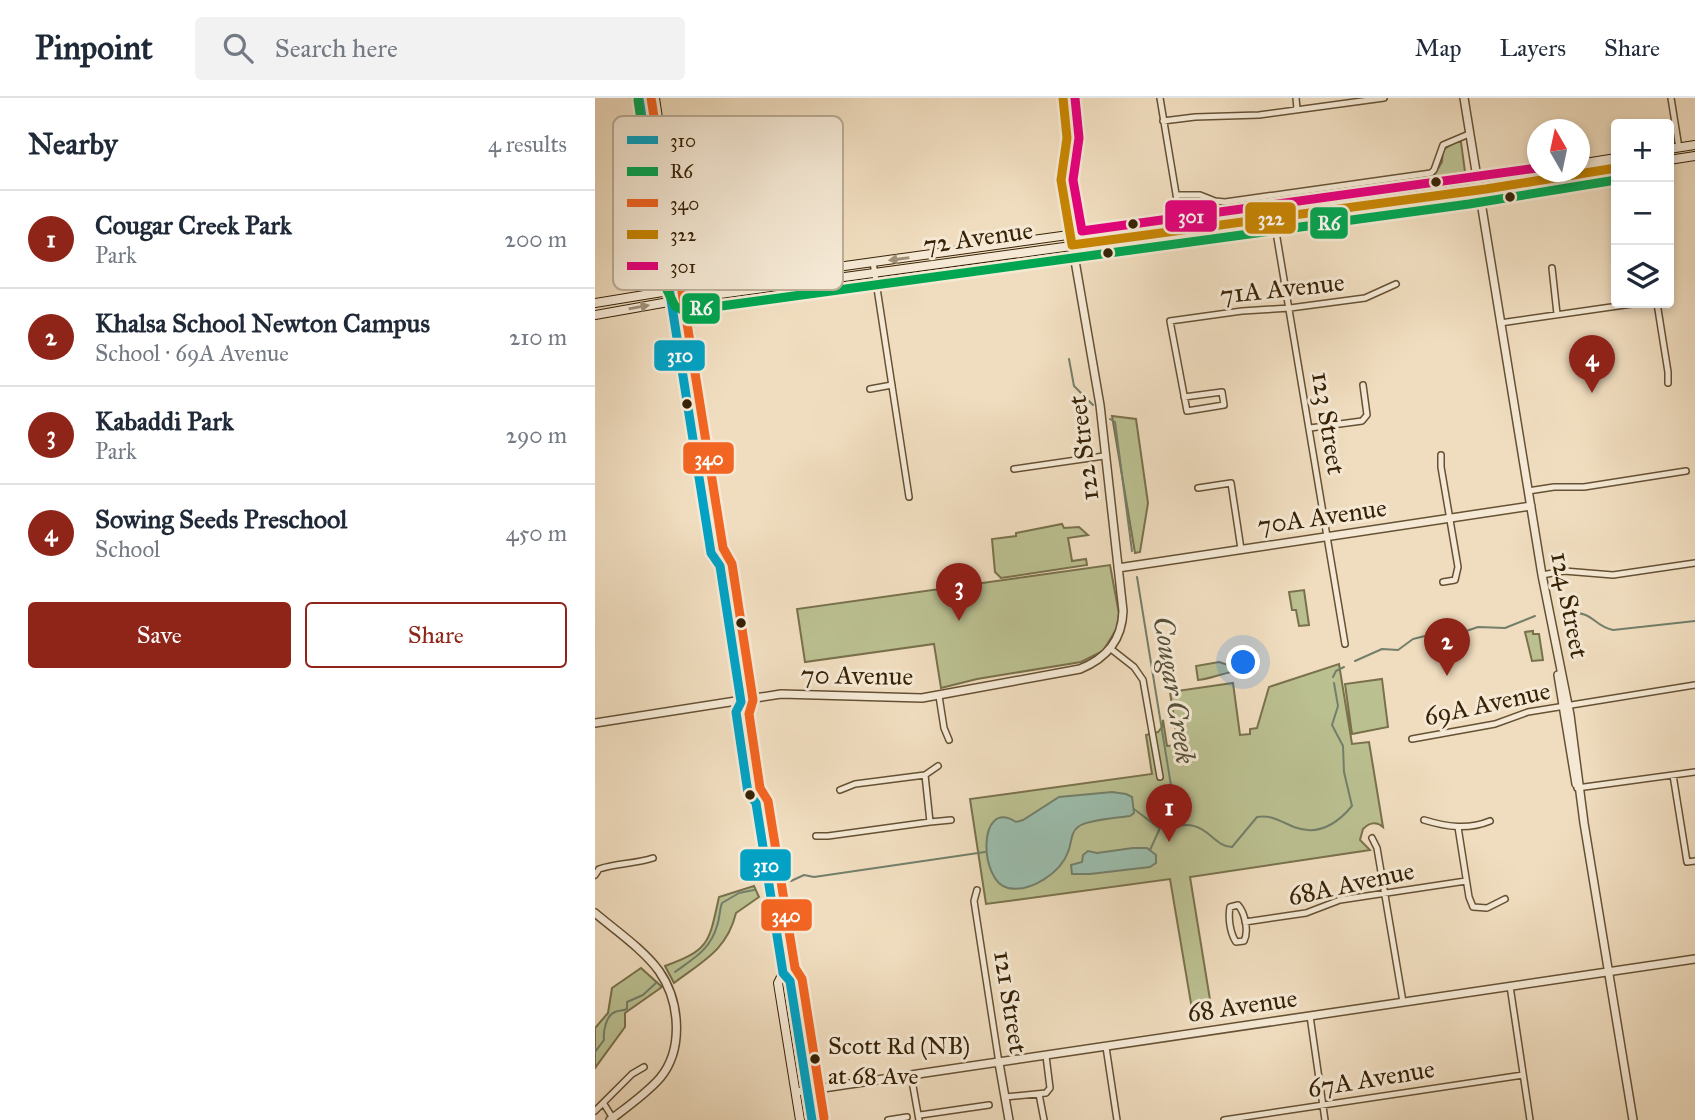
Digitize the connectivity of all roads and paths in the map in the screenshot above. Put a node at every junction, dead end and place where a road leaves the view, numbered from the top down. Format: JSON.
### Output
{"nodes":[{"id":1,"x":639,"y":98,"type":"edge"},
{"id":2,"x":655,"y":98,"type":"edge"},
{"id":3,"x":1063,"y":98,"type":"edge"},
{"id":4,"x":1160,"y":98,"type":"edge"},
{"id":5,"x":1296,"y":98,"type":"edge"},
{"id":6,"x":1384,"y":98,"type":"edge"},
{"id":7,"x":1464,"y":98,"type":"edge"},
{"id":8,"x":1671,"y":98,"type":"edge"},
{"id":9,"x":1297,"y":110,"type":"junction"},
{"id":10,"x":642,"y":116,"type":"edge"},
{"id":11,"x":658,"y":116,"type":"edge"},
{"id":12,"x":1163,"y":121,"type":"junction"},
{"id":13,"x":1469,"y":134,"type":"junction"},
{"id":14,"x":1695,"y":145,"type":"edge"},
{"id":15,"x":1674,"y":148,"type":"edge"},
{"id":16,"x":1679,"y":148,"type":"junction"},
{"id":17,"x":1695,"y":156,"type":"edge"},
{"id":18,"x":1611,"y":159,"type":"edge"},
{"id":19,"x":1674,"y":159,"type":"edge"},
{"id":20,"x":1590,"y":162,"type":"edge"},
{"id":21,"x":1611,"y":170,"type":"edge"},
{"id":22,"x":1527,"y":172,"type":"edge"},
{"id":23,"x":1476,"y":180,"type":"junction"},
{"id":24,"x":1478,"y":190,"type":"junction"},
{"id":25,"x":1176,"y":195,"type":"junction"},
{"id":26,"x":1272,"y":208,"type":"junction"},
{"id":27,"x":1274,"y":219,"type":"junction"},
{"id":28,"x":1180,"y":221,"type":"junction"},
{"id":29,"x":1182,"y":230,"type":"junction"},
{"id":30,"x":1070,"y":235,"type":"junction"},
{"id":31,"x":1072,"y":245,"type":"junction"},
{"id":32,"x":873,"y":262,"type":"junction"},
{"id":33,"x":843,"y":266,"type":"edge"},
{"id":34,"x":1552,"y":268,"type":"dead end"},
{"id":35,"x":875,"y":273,"type":"junction"},
{"id":36,"x":843,"y":277,"type":"edge"},
{"id":37,"x":1396,"y":284,"type":"dead end"},
{"id":38,"x":669,"y":290,"type":"joint"},
{"id":39,"x":683,"y":290,"type":"edge"},
{"id":40,"x":750,"y":290,"type":"edge"},
{"id":41,"x":684,"y":299,"type":"junction"},
{"id":42,"x":671,"y":302,"type":"junction"},
{"id":43,"x":595,"y":303,"type":"edge"},
{"id":44,"x":1611,"y":307,"type":"edge"},
{"id":45,"x":1658,"y":308,"type":"edge"},
{"id":46,"x":1290,"y":309,"type":"junction"},
{"id":47,"x":1557,"y":314,"type":"junction"},
{"id":48,"x":595,"y":315,"type":"edge"},
{"id":49,"x":1500,"y":323,"type":"junction"},
{"id":50,"x":1668,"y":383,"type":"dead end"},
{"id":51,"x":892,"y":385,"type":"junction"},
{"id":52,"x":1363,"y":385,"type":"dead end"},
{"id":53,"x":870,"y":388,"type":"dead end"},
{"id":54,"x":1184,"y":397,"type":"junction"},
{"id":55,"x":1310,"y":428,"type":"junction"},
{"id":56,"x":1441,"y":455,"type":"dead end"},
{"id":57,"x":1104,"y":456,"type":"junction"},
{"id":58,"x":1014,"y":469,"type":"dead end"},
{"id":59,"x":1686,"y":471,"type":"dead end"},
{"id":60,"x":1198,"y":488,"type":"dead end"},
{"id":61,"x":1528,"y":491,"type":"junction"},
{"id":62,"x":909,"y":497,"type":"dead end"},
{"id":63,"x":1531,"y":506,"type":"junction"},
{"id":64,"x":1450,"y":518,"type":"junction"},
{"id":65,"x":1328,"y":536,"type":"junction"},
{"id":66,"x":1241,"y":549,"type":"junction"},
{"id":67,"x":1695,"y":563,"type":"edge"},
{"id":68,"x":720,"y":566,"type":"junction"},
{"id":69,"x":1118,"y":568,"type":"junction"},
{"id":70,"x":1542,"y":575,"type":"junction"},
{"id":71,"x":1443,"y":582,"type":"dead end"},
{"id":72,"x":1345,"y":644,"type":"dead end"},
{"id":73,"x":1111,"y":649,"type":"junction"},
{"id":74,"x":1695,"y":685,"type":"edge"},
{"id":75,"x":939,"y":696,"type":"junction"},
{"id":76,"x":740,"y":701,"type":"junction"},
{"id":77,"x":1565,"y":705,"type":"junction"},
{"id":78,"x":595,"y":723,"type":"edge"},
{"id":79,"x":1412,"y":739,"type":"dead end"},
{"id":80,"x":949,"y":740,"type":"dead end"},
{"id":81,"x":938,"y":766,"type":"dead end"},
{"id":82,"x":1695,"y":772,"type":"edge"},
{"id":83,"x":925,"y":775,"type":"junction"},
{"id":84,"x":1673,"y":775,"type":"junction"},
{"id":85,"x":1160,"y":778,"type":"dead end"},
{"id":86,"x":1579,"y":788,"type":"junction"},
{"id":87,"x":840,"y":790,"type":"dead end"},
{"id":88,"x":951,"y":820,"type":"dead end"},
{"id":89,"x":1425,"y":820,"type":"dead end"},
{"id":90,"x":1490,"y":821,"type":"dead end"},
{"id":91,"x":930,"y":822,"type":"junction"},
{"id":92,"x":1458,"y":827,"type":"junction"},
{"id":93,"x":816,"y":836,"type":"dead end"},
{"id":94,"x":1372,"y":838,"type":"dead end"},
{"id":95,"x":653,"y":858,"type":"dead end"},
{"id":96,"x":1695,"y":861,"type":"edge"},
{"id":97,"x":596,"y":869,"type":"edge"},
{"id":98,"x":1466,"y":881,"type":"junction"},
{"id":99,"x":977,"y":890,"type":"dead end"},
{"id":100,"x":1384,"y":893,"type":"junction"},
{"id":101,"x":1506,"y":899,"type":"dead end"},
{"id":102,"x":595,"y":912,"type":"edge"},
{"id":103,"x":1245,"y":922,"type":"junction"},
{"id":104,"x":1695,"y":959,"type":"edge"},
{"id":105,"x":1608,"y":972,"type":"junction"},
{"id":106,"x":783,"y":973,"type":"junction"},
{"id":107,"x":1510,"y":986,"type":"junction"},
{"id":108,"x":1403,"y":1002,"type":"junction"},
{"id":109,"x":1310,"y":1016,"type":"junction"},
{"id":110,"x":1106,"y":1046,"type":"junction"},
{"id":111,"x":1046,"y":1056,"type":"junction"},
{"id":112,"x":999,"y":1063,"type":"junction"},
{"id":113,"x":644,"y":1067,"type":"dead end"},
{"id":114,"x":1523,"y":1074,"type":"junction"},
{"id":115,"x":911,"y":1075,"type":"junction"},
{"id":116,"x":807,"y":1090,"type":"junction"},
{"id":117,"x":796,"y":1091,"type":"junction"},
{"id":118,"x":1039,"y":1094,"type":"junction"},
{"id":119,"x":1005,"y":1097,"type":"junction"},
{"id":120,"x":604,"y":1104,"type":"junction"},
{"id":121,"x":989,"y":1105,"type":"dead end"},
{"id":122,"x":1323,"y":1105,"type":"junction"},
{"id":123,"x":595,"y":1111,"type":"edge"},
{"id":124,"x":907,"y":1117,"type":"dead end"},
{"id":125,"x":920,"y":1118,"type":"edge"},
{"id":126,"x":613,"y":1119,"type":"edge"},
{"id":127,"x":800,"y":1120,"type":"edge"},
{"id":128,"x":812,"y":1120,"type":"edge"},
{"id":129,"x":888,"y":1120,"type":"edge"},
{"id":130,"x":1009,"y":1120,"type":"edge"},
{"id":131,"x":1044,"y":1120,"type":"edge"},
{"id":132,"x":1117,"y":1120,"type":"edge"},
{"id":133,"x":1224,"y":1120,"type":"edge"},
{"id":134,"x":1325,"y":1120,"type":"edge"},
{"id":135,"x":1530,"y":1120,"type":"edge"},
{"id":136,"x":1633,"y":1120,"type":"edge"}],
"edges":[{"from":1,"to":10,"type":"main road"},
{"from":2,"to":11,"type":"main road"},
{"from":3,"to":30,"type":"street","name":"122 Street"},
{"from":4,"to":12,"type":"street"},
{"from":5,"to":9,"type":"street"},
{"from":6,"to":9,"type":"street"},
{"from":7,"to":13,"type":"street","name":"124 Street"},
{"from":8,"to":16,"type":"street"},
{"from":9,"to":12,"type":"street"},
{"from":12,"to":25,"type":"street"},
{"from":13,"to":23,"type":"street","name":"124 Street"},
{"from":13,"to":25,"type":"street"},
{"from":14,"to":16,"type":"main road"},
{"from":15,"to":16,"type":"main road"},
{"from":17,"to":19,"type":"main road"},
{"from":18,"to":20,"type":"main road"},
{"from":21,"to":24,"type":"main road","name":"72 Avenue"},
{"from":22,"to":23,"type":"main road","name":"72 Avenue"},
{"from":23,"to":24,"type":"street","name":"124 Street"},
{"from":23,"to":26,"type":"main road","name":"72 Avenue"},
{"from":24,"to":27,"type":"main road","name":"72 Avenue"},
{"from":24,"to":49,"type":"street","name":"124 Street"},
{"from":25,"to":28,"type":"street"},
{"from":26,"to":27,"type":"street","name":"123 Street"},
{"from":26,"to":28,"type":"main road","name":"72 Avenue"},
{"from":27,"to":29,"type":"main road","name":"72 Avenue"},
{"from":27,"to":46,"type":"street","name":"123 Street"},
{"from":28,"to":29,"type":"street"},
{"from":28,"to":30,"type":"main road","name":"72 Avenue"},
{"from":29,"to":31,"type":"main road","name":"72 Avenue"},
{"from":30,"to":31,"type":"street","name":"122 Street"},
{"from":30,"to":32,"type":"main road","name":"72 Avenue","one_way":true},
{"from":31,"to":35,"type":"main road","name":"72 Avenue"},
{"from":31,"to":57,"type":"street","name":"122 Street"},
{"from":32,"to":33,"type":"main road","name":"72 Avenue"},
{"from":32,"to":35,"type":"street"},
{"from":34,"to":47,"type":"street"},
{"from":35,"to":36,"type":"main road","name":"72 Avenue"},
{"from":35,"to":51,"type":"street"},
{"from":37,"to":46,"type":"street","name":"71A Avenue"},
{"from":38,"to":42,"type":"main road"},
{"from":38,"to":43,"type":"main road","name":"72 Avenue"},
{"from":39,"to":41,"type":"main road"},
{"from":40,"to":41,"type":"main road","name":"72 Avenue"},
{"from":41,"to":42,"type":"main road","name":"72 Avenue"},
{"from":41,"to":68,"type":"main road"},
{"from":48,"to":42,"type":"main road","name":"72 Avenue","one_way":true},
{"from":42,"to":68,"type":"main road"},
{"from":44,"to":47,"type":"street"},
{"from":45,"to":50,"type":"street"},
{"from":46,"to":54,"type":"street","name":"71A Avenue"},
{"from":46,"to":55,"type":"street","name":"123 Street"},
{"from":47,"to":49,"type":"street"},
{"from":49,"to":61,"type":"street","name":"124 Street"},
{"from":51,"to":53,"type":"street"},
{"from":51,"to":62,"type":"street"},
{"from":52,"to":55,"type":"street"},
{"from":54,"to":54,"type":"street"},
{"from":55,"to":65,"type":"street","name":"123 Street"},
{"from":56,"to":64,"type":"street"},
{"from":57,"to":58,"type":"street"},
{"from":57,"to":69,"type":"street","name":"122 Street"},
{"from":59,"to":61,"type":"street"},
{"from":60,"to":66,"type":"street"},
{"from":61,"to":63,"type":"street","name":"124 Street"},
{"from":63,"to":64,"type":"street","name":"70A Avenue"},
{"from":63,"to":70,"type":"street","name":"124 Street"},
{"from":64,"to":65,"type":"street","name":"70A Avenue"},
{"from":64,"to":71,"type":"street"},
{"from":65,"to":66,"type":"street","name":"70A Avenue"},
{"from":65,"to":72,"type":"street","name":"123 Street"},
{"from":66,"to":69,"type":"street","name":"70A Avenue"},
{"from":67,"to":70,"type":"street"},
{"from":68,"to":76,"type":"main road"},
{"from":69,"to":73,"type":"street","name":"122 Street"},
{"from":70,"to":77,"type":"street","name":"124 Street"},
{"from":73,"to":75,"type":"street","name":"70 Avenue"},
{"from":73,"to":85,"type":"street"},
{"from":74,"to":77,"type":"street","name":"69A Avenue"},
{"from":75,"to":76,"type":"street","name":"70 Avenue"},
{"from":75,"to":80,"type":"street"},
{"from":76,"to":78,"type":"street","name":"70 Avenue"},
{"from":76,"to":106,"type":"main road"},
{"from":77,"to":79,"type":"street","name":"69A Avenue"},
{"from":77,"to":86,"type":"street","name":"124 Street"},
{"from":81,"to":83,"type":"street"},
{"from":82,"to":84,"type":"street"},
{"from":83,"to":87,"type":"street"},
{"from":83,"to":91,"type":"street"},
{"from":84,"to":86,"type":"street"},
{"from":84,"to":96,"type":"street"},
{"from":86,"to":105,"type":"street","name":"124 Street"},
{"from":88,"to":91,"type":"street"},
{"from":89,"to":92,"type":"street"},
{"from":90,"to":92,"type":"street"},
{"from":91,"to":93,"type":"street"},
{"from":92,"to":98,"type":"street"},
{"from":94,"to":100,"type":"street"},
{"from":95,"to":97,"type":"street"},
{"from":98,"to":100,"type":"street","name":"68A Avenue"},
{"from":98,"to":101,"type":"street"},
{"from":99,"to":112,"type":"street","name":"121 Street"},
{"from":100,"to":103,"type":"street","name":"68A Avenue"},
{"from":100,"to":108,"type":"street"},
{"from":102,"to":126,"type":"street"},
{"from":103,"to":103,"type":"street"},
{"from":104,"to":105,"type":"street","name":"68 Avenue"},
{"from":105,"to":107,"type":"street","name":"68 Avenue"},
{"from":105,"to":136,"type":"street","name":"124 Street"},
{"from":106,"to":116,"type":"main road"},
{"from":106,"to":117,"type":"main road"},
{"from":107,"to":108,"type":"street","name":"68 Avenue"},
{"from":107,"to":114,"type":"street"},
{"from":108,"to":109,"type":"street","name":"68 Avenue"},
{"from":109,"to":110,"type":"street","name":"68 Avenue"},
{"from":109,"to":122,"type":"street"},
{"from":110,"to":111,"type":"street","name":"68 Avenue"},
{"from":110,"to":132,"type":"street"},
{"from":111,"to":112,"type":"street","name":"68 Avenue"},
{"from":111,"to":118,"type":"street"},
{"from":112,"to":115,"type":"street","name":"68 Avenue"},
{"from":112,"to":119,"type":"street","name":"121 Street"},
{"from":113,"to":120,"type":"street"},
{"from":114,"to":122,"type":"street","name":"67A Avenue"},
{"from":114,"to":135,"type":"street"},
{"from":115,"to":116,"type":"street","name":"68 Avenue"},
{"from":115,"to":125,"type":"street"},
{"from":116,"to":117,"type":"street","name":"68 Avenue"},
{"from":116,"to":128,"type":"main road"},
{"from":117,"to":127,"type":"main road"},
{"from":118,"to":119,"type":"street"},
{"from":118,"to":131,"type":"street"},
{"from":119,"to":130,"type":"street","name":"121 Street"},
{"from":120,"to":123,"type":"street"},
{"from":120,"to":126,"type":"street"},
{"from":121,"to":125,"type":"street"},
{"from":122,"to":133,"type":"street","name":"67A Avenue"},
{"from":122,"to":134,"type":"street"},
{"from":124,"to":129,"type":"street"}]}
